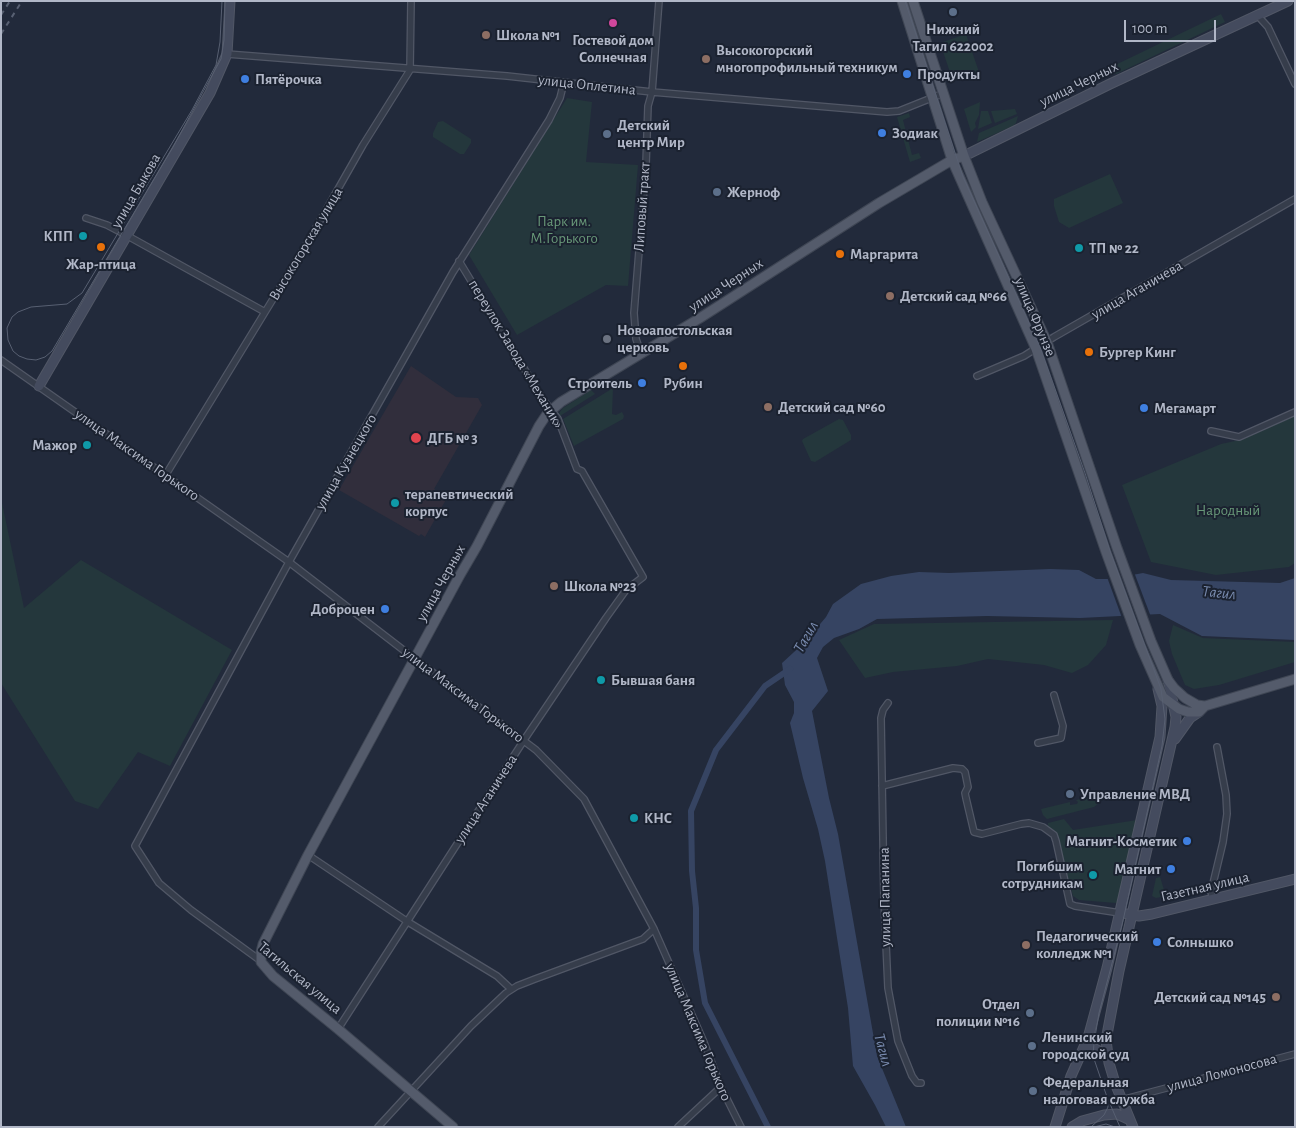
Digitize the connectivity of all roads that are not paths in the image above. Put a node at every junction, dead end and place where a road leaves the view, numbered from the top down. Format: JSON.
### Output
{"nodes":[{"id":1,"x":230,"y":1,"type":"edge"},
{"id":2,"x":411,"y":1,"type":"edge"},
{"id":3,"x":659,"y":1,"type":"edge"},
{"id":4,"x":902,"y":1,"type":"edge"},
{"id":5,"x":913,"y":1,"type":"edge"},
{"id":6,"x":1288,"y":1,"type":"edge"},
{"id":7,"x":1258,"y":16,"type":"junction"},
{"id":8,"x":228,"y":54,"type":"junction"},
{"id":9,"x":410,"y":70,"type":"junction"},
{"id":10,"x":564,"y":82,"type":"junction"},
{"id":11,"x":1295,"y":84,"type":"edge"},
{"id":12,"x":652,"y":92,"type":"junction"},
{"id":13,"x":944,"y":93,"type":"junction"},
{"id":14,"x":933,"y":97,"type":"junction"},
{"id":15,"x":964,"y":156,"type":"junction"},
{"id":16,"x":952,"y":160,"type":"junction"},
{"id":17,"x":1295,"y":199,"type":"edge"},
{"id":18,"x":86,"y":218,"type":"dead end"},
{"id":19,"x":126,"y":235,"type":"junction"},
{"id":20,"x":459,"y":261,"type":"junction"},
{"id":21,"x":265,"y":312,"type":"junction"},
{"id":22,"x":1047,"y":342,"type":"junction"},
{"id":23,"x":1036,"y":349,"type":"junction"},
{"id":24,"x":641,"y":353,"type":"junction"},
{"id":25,"x":1,"y":360,"type":"edge"},
{"id":26,"x":977,"y":376,"type":"dead end"},
{"id":27,"x":39,"y":386,"type":"junction"},
{"id":28,"x":552,"y":410,"type":"junction"},
{"id":29,"x":1295,"y":412,"type":"edge"},
{"id":30,"x":1211,"y":431,"type":"dead end"},
{"id":31,"x":165,"y":476,"type":"junction"},
{"id":32,"x":289,"y":562,"type":"junction"},
{"id":33,"x":643,"y":577,"type":"joint"},
{"id":34,"x":415,"y":659,"type":"junction"},
{"id":35,"x":1295,"y":679,"type":"edge"},
{"id":36,"x":1168,"y":680,"type":"junction"},
{"id":37,"x":1156,"y":684,"type":"junction"},
{"id":38,"x":1054,"y":695,"type":"dead end"},
{"id":39,"x":888,"y":703,"type":"dead end"},
{"id":40,"x":1200,"y":708,"type":"junction"},
{"id":41,"x":1177,"y":710,"type":"junction"},
{"id":42,"x":1160,"y":737,"type":"junction"},
{"id":43,"x":524,"y":740,"type":"junction"},
{"id":44,"x":1038,"y":743,"type":"dead end"},
{"id":45,"x":1171,"y":746,"type":"junction"},
{"id":46,"x":1216,"y":747,"type":"dead end"},
{"id":47,"x":882,"y":786,"type":"junction"},
{"id":48,"x":135,"y":846,"type":"joint"},
{"id":49,"x":308,"y":856,"type":"junction"},
{"id":50,"x":1295,"y":879,"type":"edge"},
{"id":51,"x":1212,"y":899,"type":"junction"},
{"id":52,"x":1120,"y":913,"type":"junction"},
{"id":53,"x":1132,"y":915,"type":"junction"},
{"id":54,"x":408,"y":922,"type":"junction"},
{"id":55,"x":654,"y":929,"type":"junction"},
{"id":56,"x":261,"y":961,"type":"junction"},
{"id":57,"x":512,"y":989,"type":"junction"},
{"id":58,"x":338,"y":1029,"type":"junction"},
{"id":59,"x":1269,"y":1051,"type":"dead end"},
{"id":60,"x":1295,"y":1054,"type":"edge"},
{"id":61,"x":1080,"y":1055,"type":"junction"},
{"id":62,"x":1108,"y":1058,"type":"junction"},
{"id":63,"x":1271,"y":1060,"type":"junction"},
{"id":64,"x":921,"y":1084,"type":"dead end"},
{"id":65,"x":721,"y":1087,"type":"junction"},
{"id":66,"x":411,"y":1090,"type":"junction"},
{"id":67,"x":1121,"y":1100,"type":"junction"},
{"id":68,"x":1132,"y":1123,"type":"edge"},
{"id":69,"x":378,"y":1127,"type":"edge"},
{"id":70,"x":454,"y":1127,"type":"edge"},
{"id":71,"x":678,"y":1127,"type":"edge"},
{"id":72,"x":741,"y":1127,"type":"edge"},
{"id":73,"x":1055,"y":1127,"type":"edge"},
{"id":74,"x":1072,"y":1127,"type":"edge"}],
"edges":[{"from":1,"to":8,"type":"main road","name":"улица Быкова"},
{"from":2,"to":9,"type":"street"},
{"from":3,"to":12,"type":"street","name":"Липовый тракт"},
{"from":4,"to":14,"type":"main road","name":"улица Фрунзе"},
{"from":5,"to":13,"type":"main road","name":"улица Фрунзе"},
{"from":6,"to":7,"type":"main road","name":"улица Черных"},
{"from":7,"to":11,"type":"street"},
{"from":7,"to":15,"type":"main road","name":"улица Черных"},
{"from":8,"to":9,"type":"street","name":"улица Оплетина"},
{"from":8,"to":19,"type":"main road","name":"улица Быкова"},
{"from":9,"to":10,"type":"street","name":"улица Оплетина"},
{"from":9,"to":21,"type":"street","name":"Высокогорская улица"},
{"from":10,"to":12,"type":"street","name":"улица Оплетина"},
{"from":10,"to":20,"type":"street","name":"улица Кузнецкого"},
{"from":12,"to":14,"type":"street","name":"улица Оплетина"},
{"from":12,"to":24,"type":"street","name":"Липовый тракт"},
{"from":13,"to":14,"type":"street","name":"улица Оплетина"},
{"from":13,"to":15,"type":"main road","name":"улица Фрунзе"},
{"from":14,"to":16,"type":"main road","name":"улица Фрунзе"},
{"from":15,"to":16,"type":"main road","name":"улица Черных"},
{"from":15,"to":22,"type":"main road","name":"улица Фрунзе"},
{"from":16,"to":23,"type":"main road","name":"улица Фрунзе"},
{"from":16,"to":24,"type":"main road","name":"улица Черных"},
{"from":17,"to":22,"type":"street","name":"улица Аганичева"},
{"from":18,"to":19,"type":"street"},
{"from":19,"to":21,"type":"street"},
{"from":19,"to":27,"type":"main road","name":"улица Быкова"},
{"from":20,"to":28,"type":"street","name":"переулок Завода «Механик»"},
{"from":20,"to":32,"type":"street","name":"улица Кузнецкого"},
{"from":21,"to":31,"type":"street","name":"Высокогорская улица"},
{"from":22,"to":23,"type":"street","name":"улица Аганичева"},
{"from":22,"to":36,"type":"main road","name":"улица Фрунзе"},
{"from":23,"to":26,"type":"street","name":"улица Аганичева"},
{"from":23,"to":37,"type":"main road","name":"улица Фрунзе"},
{"from":24,"to":28,"type":"main road","name":"улица Черных"},
{"from":25,"to":27,"type":"street","name":"улица Максима Горького"},
{"from":27,"to":31,"type":"street","name":"улица Максима Горького"},
{"from":28,"to":33,"type":"street","name":"переулок Завода «Механик»"},
{"from":28,"to":34,"type":"main road","name":"улица Черных"},
{"from":29,"to":30,"type":"street"},
{"from":31,"to":32,"type":"street","name":"улица Максима Горького"},
{"from":32,"to":34,"type":"street","name":"улица Максима Горького"},
{"from":32,"to":48,"type":"street","name":"улица Кузнецкого"},
{"from":33,"to":43,"type":"street","name":"улица Аганичева"},
{"from":34,"to":43,"type":"street","name":"улица Максима Горького"},
{"from":34,"to":49,"type":"main road","name":"улица Черных"},
{"from":35,"to":40,"type":"main road"},
{"from":36,"to":40,"type":"main road","name":"улица Фрунзе"},
{"from":36,"to":41,"type":"main road"},
{"from":37,"to":41,"type":"main road","name":"улица Фрунзе"},
{"from":37,"to":42,"type":"main road"},
{"from":38,"to":44,"type":"street"},
{"from":39,"to":47,"type":"street","name":"улица Папанина"},
{"from":40,"to":41,"type":"main road"},
{"from":40,"to":45,"type":"main road"},
{"from":41,"to":42,"type":"main road"},
{"from":41,"to":45,"type":"main road"},
{"from":42,"to":52,"type":"main road"},
{"from":43,"to":54,"type":"street","name":"улица Аганичева"},
{"from":43,"to":55,"type":"street","name":"улица Максима Горького"},
{"from":45,"to":53,"type":"main road"},
{"from":46,"to":51,"type":"street"},
{"from":47,"to":52,"type":"street"},
{"from":47,"to":64,"type":"street","name":"улица Папанина"},
{"from":48,"to":56,"type":"street","name":"Тагильская улица"},
{"from":49,"to":54,"type":"street"},
{"from":49,"to":56,"type":"main road","name":"улица Черных"},
{"from":50,"to":51,"type":"main road","name":"Газетная улица"},
{"from":51,"to":53,"type":"main road","name":"Газетная улица"},
{"from":52,"to":53,"type":"main road","name":"Газетная улица"},
{"from":52,"to":61,"type":"main road"},
{"from":53,"to":62,"type":"main road"},
{"from":54,"to":57,"type":"street"},
{"from":54,"to":58,"type":"street","name":"улица Аганичева"},
{"from":55,"to":57,"type":"street"},
{"from":55,"to":65,"type":"street","name":"улица Максима Горького"},
{"from":56,"to":58,"type":"main road","name":"Тагильская улица"},
{"from":57,"to":66,"type":"street"},
{"from":58,"to":66,"type":"main road","name":"Тагильская улица"},
{"from":59,"to":63,"type":"street"},
{"from":60,"to":63,"type":"street","name":"улица Ломоносова"},
{"from":61,"to":62,"type":"main road"},
{"from":61,"to":73,"type":"main road"},
{"from":62,"to":67,"type":"main road"},
{"from":63,"to":67,"type":"street","name":"улица Ломоносова"},
{"from":65,"to":71,"type":"street"},
{"from":65,"to":72,"type":"street","name":"улица Максима Горького"},
{"from":66,"to":69,"type":"street"},
{"from":66,"to":70,"type":"main road","name":"Тагильская улица"},
{"from":67,"to":68,"type":"main road"},
{"from":68,"to":74,"type":"main road"}]}
